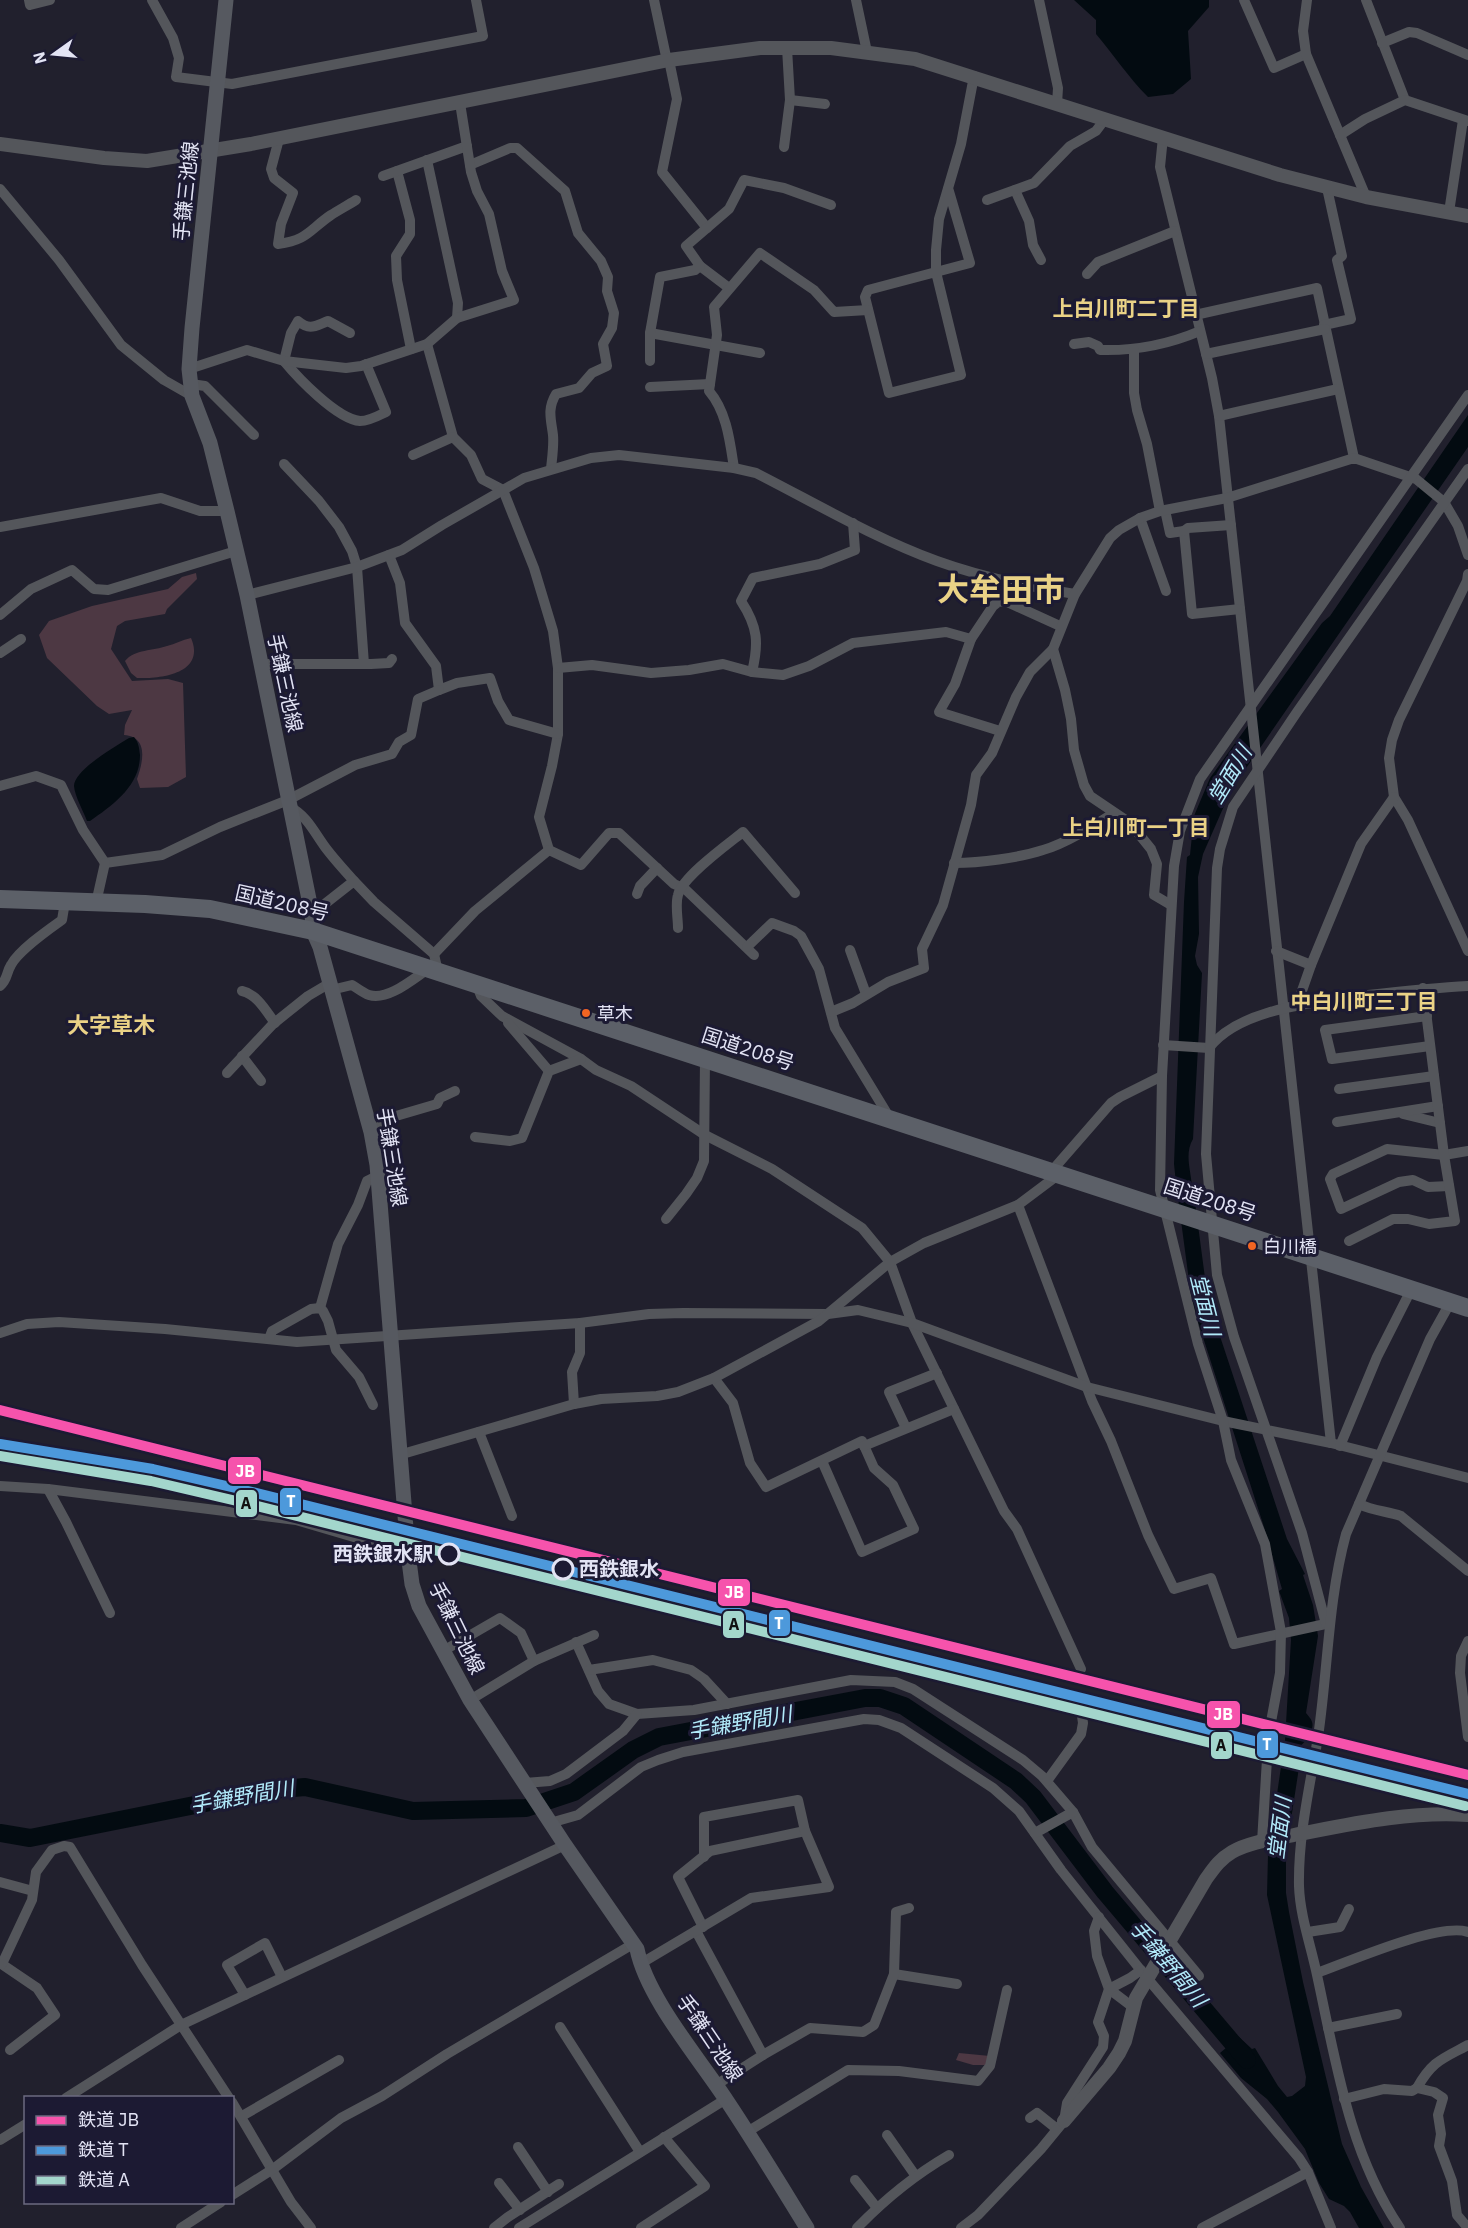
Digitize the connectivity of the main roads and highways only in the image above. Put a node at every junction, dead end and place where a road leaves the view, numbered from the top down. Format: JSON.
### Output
{"nodes":[{"id":1,"x":226,"y":0,"type":"edge"},
{"id":2,"x":0,"y":899,"type":"edge"},
{"id":3,"x":313,"y":922,"type":"junction"},
{"id":4,"x":1462,"y":1304,"type":"edge"},
{"id":5,"x":807,"y":2228,"type":"edge"}],
"edges":[{"from":1,"to":3,"type":"main road","name":"手鎌三池線"},
{"from":2,"to":3,"type":"highway","name":"国道208号"},
{"from":3,"to":4,"type":"highway","name":"国道208号"},
{"from":3,"to":5,"type":"main road","name":"手鎌三池線"}]}
